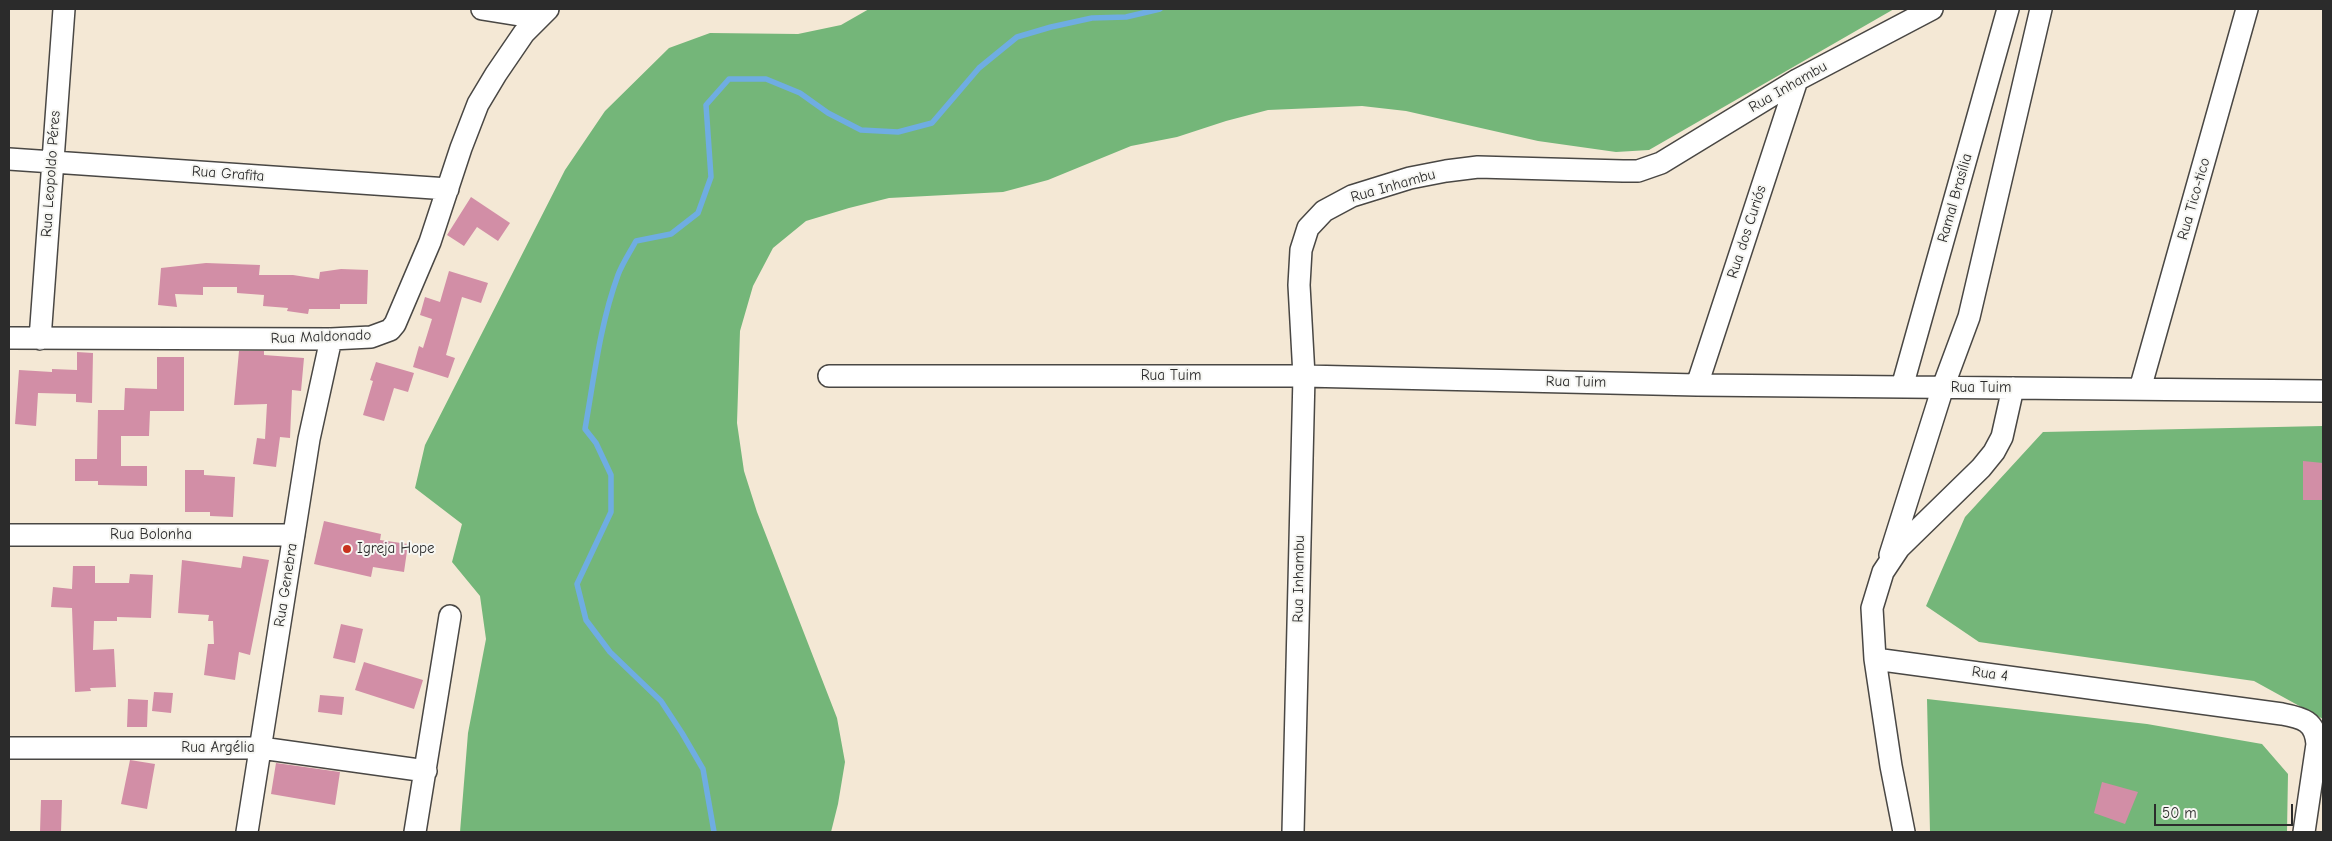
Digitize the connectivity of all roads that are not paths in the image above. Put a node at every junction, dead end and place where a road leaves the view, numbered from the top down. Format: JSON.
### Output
{"nodes":[{"id":1,"x":64,"y":9,"type":"edge"},
{"id":2,"x":482,"y":9,"type":"edge"},
{"id":3,"x":1932,"y":9,"type":"edge"},
{"id":4,"x":2008,"y":9,"type":"edge"},
{"id":5,"x":2041,"y":9,"type":"edge"},
{"id":6,"x":2247,"y":9,"type":"edge"},
{"id":7,"x":543,"y":13,"type":"edge"},
{"id":8,"x":1796,"y":80,"type":"junction"},
{"id":9,"x":9,"y":159,"type":"edge"},
{"id":10,"x":52,"y":162,"type":"junction"},
{"id":11,"x":448,"y":189,"type":"junction"},
{"id":12,"x":9,"y":338,"type":"edge"},
{"id":13,"x":40,"y":339,"type":"junction"},
{"id":14,"x":331,"y":339,"type":"junction"},
{"id":15,"x":829,"y":376,"type":"dead end"},
{"id":16,"x":1304,"y":376,"type":"junction"},
{"id":17,"x":1697,"y":385,"type":"junction"},
{"id":18,"x":1902,"y":387,"type":"junction"},
{"id":19,"x":1943,"y":387,"type":"junction"},
{"id":20,"x":2013,"y":388,"type":"junction"},
{"id":21,"x":2140,"y":389,"type":"junction"},
{"id":22,"x":2323,"y":391,"type":"edge"},
{"id":23,"x":9,"y":535,"type":"edge"},
{"id":24,"x":294,"y":535,"type":"junction"},
{"id":25,"x":1888,"y":561,"type":"junction"},
{"id":26,"x":450,"y":616,"type":"dead end"},
{"id":27,"x":1875,"y":659,"type":"junction"},
{"id":28,"x":9,"y":748,"type":"edge"},
{"id":29,"x":261,"y":748,"type":"junction"},
{"id":30,"x":426,"y":771,"type":"junction"},
{"id":31,"x":246,"y":832,"type":"edge"},
{"id":32,"x":415,"y":832,"type":"edge"},
{"id":33,"x":1294,"y":832,"type":"edge"},
{"id":34,"x":1904,"y":832,"type":"edge"},
{"id":35,"x":2304,"y":832,"type":"edge"}],
"edges":[{"from":1,"to":10,"type":"street","name":"Rua Leopoldo Péres"},
{"from":2,"to":7,"type":"street"},
{"from":3,"to":8,"type":"street","name":"Rua Inhambu"},
{"from":4,"to":18,"type":"street","name":"Ramal Brasília"},
{"from":5,"to":19,"type":"street"},
{"from":6,"to":21,"type":"street","name":"Rua Tico-tico"},
{"from":7,"to":11,"type":"street","name":"Rua Maldonado"},
{"from":8,"to":16,"type":"street","name":"Rua Inhambu"},
{"from":8,"to":17,"type":"street","name":"Rua dos Curiós"},
{"from":9,"to":10,"type":"street","name":"Rua Grafita"},
{"from":10,"to":11,"type":"street","name":"Rua Grafita"},
{"from":10,"to":13,"type":"street","name":"Rua Leopoldo Péres"},
{"from":11,"to":14,"type":"street","name":"Rua Maldonado"},
{"from":12,"to":13,"type":"street","name":"Rua Maldonado"},
{"from":13,"to":14,"type":"street","name":"Rua Maldonado"},
{"from":14,"to":24,"type":"street","name":"Rua Genebra"},
{"from":15,"to":16,"type":"street","name":"Rua Tuim"},
{"from":16,"to":17,"type":"street","name":"Rua Tuim"},
{"from":16,"to":33,"type":"street","name":"Rua Inhambu"},
{"from":17,"to":18,"type":"street","name":"Rua Tuim"},
{"from":18,"to":19,"type":"street","name":"Rua Tuim"},
{"from":19,"to":20,"type":"street","name":"Rua Tuim"},
{"from":19,"to":25,"type":"street"},
{"from":20,"to":21,"type":"street","name":"Rua Tuim"},
{"from":20,"to":25,"type":"street"},
{"from":21,"to":22,"type":"street","name":"Rua Tuim"},
{"from":23,"to":24,"type":"street","name":"Rua Bolonha"},
{"from":24,"to":29,"type":"street","name":"Rua Genebra"},
{"from":25,"to":27,"type":"street"},
{"from":26,"to":30,"type":"street"},
{"from":27,"to":34,"type":"street"},
{"from":27,"to":35,"type":"street","name":"Rua 4"},
{"from":28,"to":29,"type":"street","name":"Rua Argélia"},
{"from":29,"to":30,"type":"street","name":"Rua Argélia"},
{"from":29,"to":31,"type":"street","name":"Rua Genebra"},
{"from":30,"to":32,"type":"street"}]}
